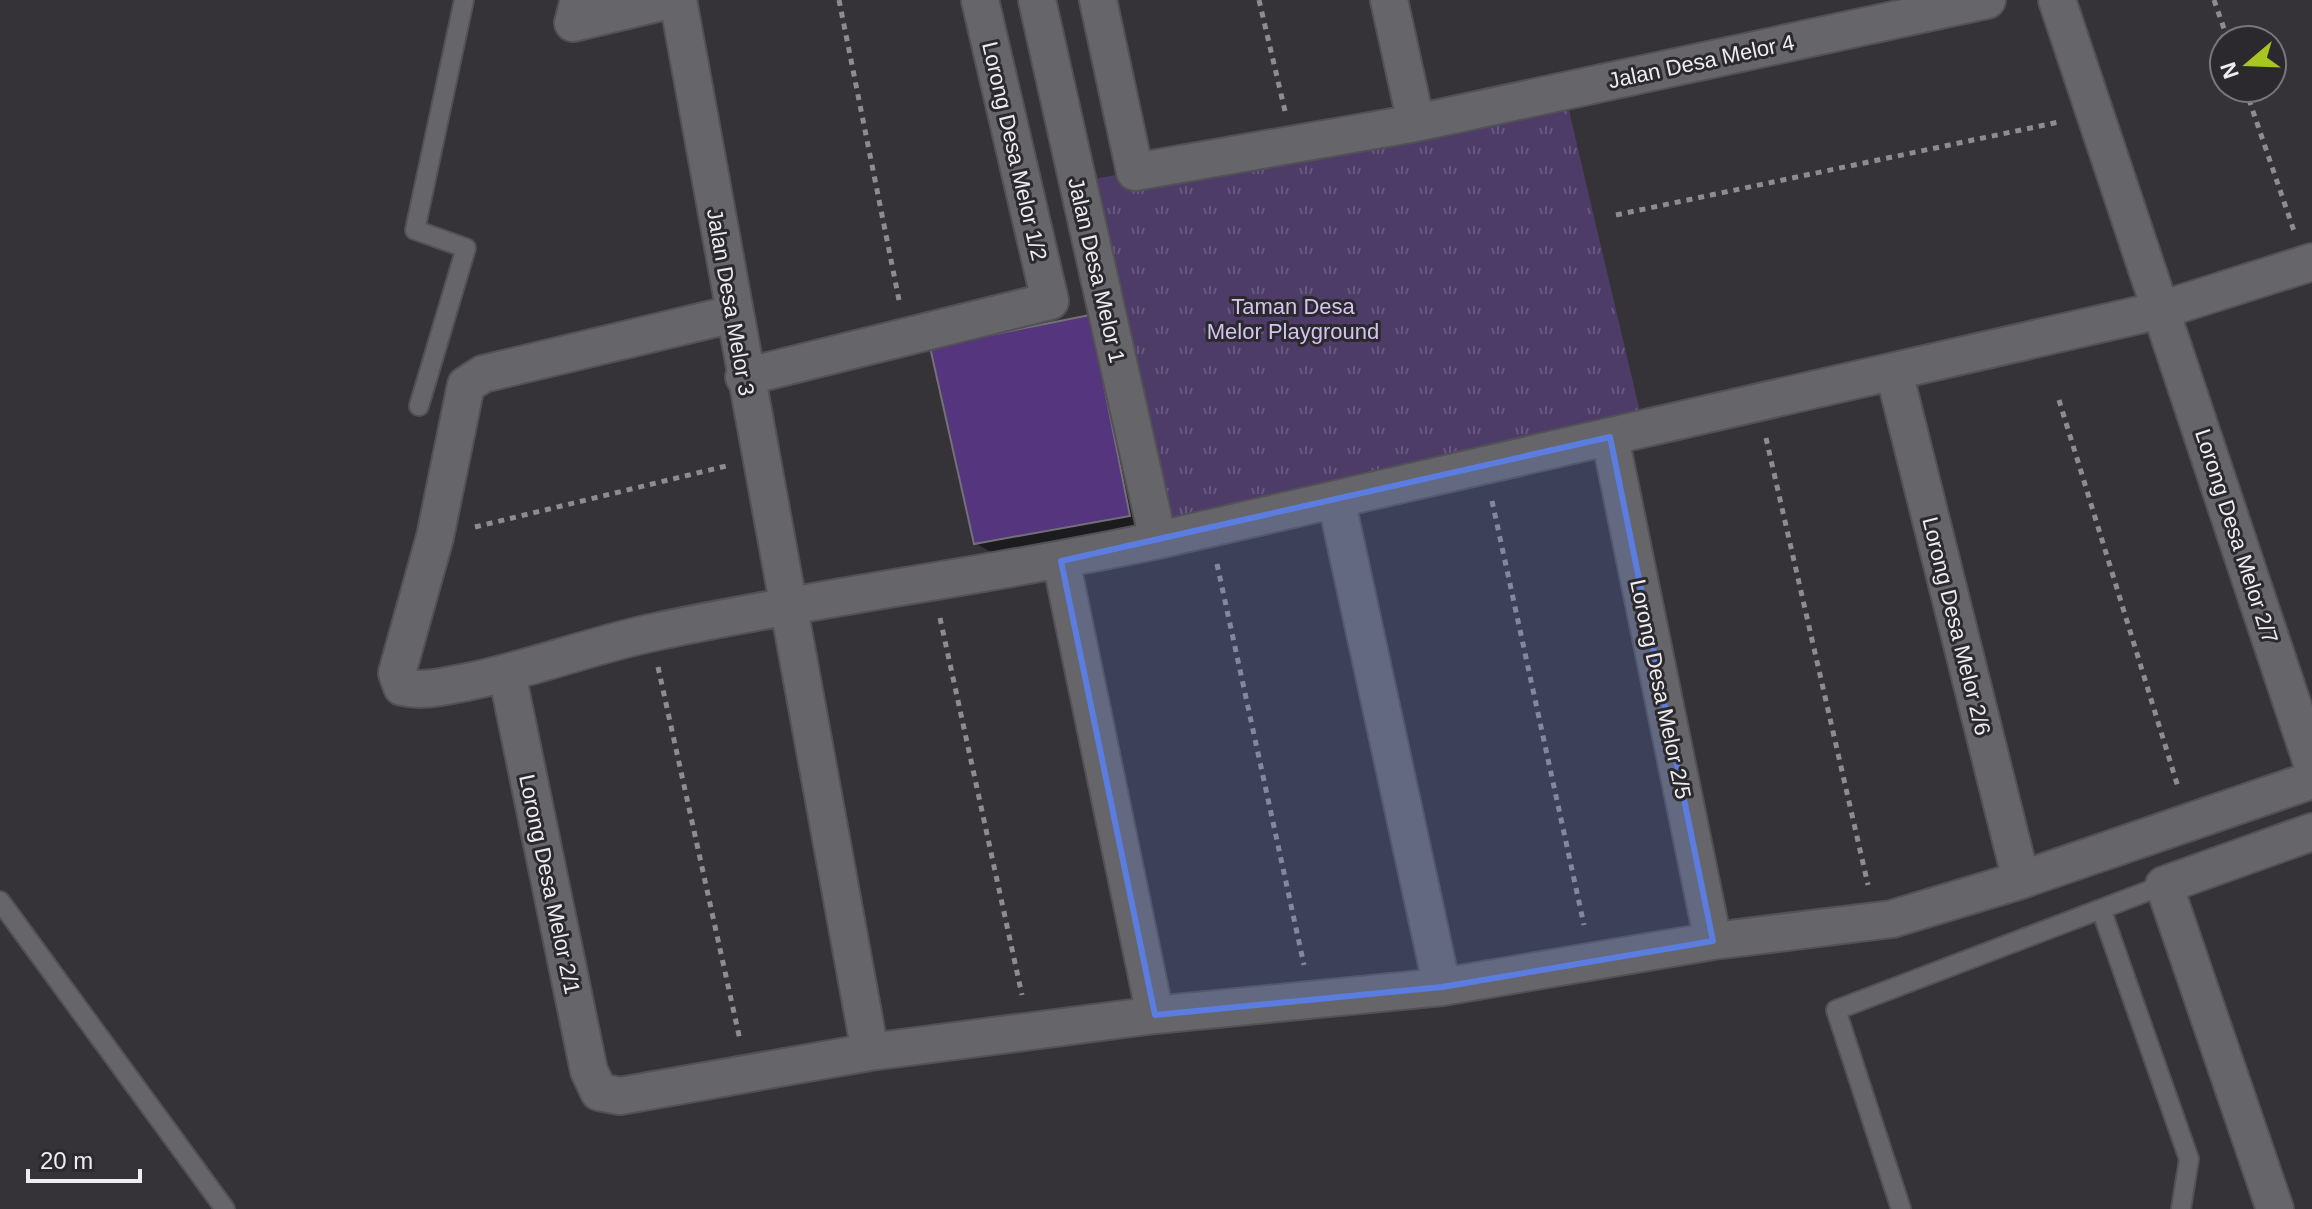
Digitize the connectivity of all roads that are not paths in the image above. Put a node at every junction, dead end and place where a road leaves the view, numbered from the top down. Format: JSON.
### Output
{"nodes":[{"id":1,"x":464,"y":0,"type":"edge"},
{"id":2,"x":670,"y":0,"type":"edge"},
{"id":3,"x":678,"y":0,"type":"edge"},
{"id":4,"x":980,"y":0,"type":"edge"},
{"id":5,"x":1037,"y":0,"type":"edge"},
{"id":6,"x":1098,"y":0,"type":"edge"},
{"id":7,"x":1389,"y":0,"type":"edge"},
{"id":8,"x":1987,"y":0,"type":"edge"},
{"id":9,"x":2057,"y":0,"type":"edge"},
{"id":10,"x":576,"y":12,"type":"edge"},
{"id":11,"x":1416,"y":123,"type":"junction"},
{"id":12,"x":2309,"y":264,"type":"edge"},
{"id":13,"x":2161,"y":310,"type":"junction"},
{"id":14,"x":733,"y":314,"type":"junction"},
{"id":15,"x":1894,"y":372,"type":"junction"},
{"id":16,"x":744,"y":377,"type":"junction"},
{"id":17,"x":419,"y":406,"type":"dead end"},
{"id":18,"x":1610,"y":437,"type":"junction"},
{"id":19,"x":1336,"y":499,"type":"junction"},
{"id":20,"x":1158,"y":540,"type":"junction"},
{"id":21,"x":1061,"y":561,"type":"junction"},
{"id":22,"x":786,"y":604,"type":"junction"},
{"id":23,"x":507,"y":674,"type":"junction"},
{"id":24,"x":2312,"y":763,"type":"edge"},
{"id":25,"x":2312,"y":780,"type":"edge"},
{"id":26,"x":2312,"y":832,"type":"edge"},
{"id":27,"x":2021,"y":880,"type":"junction"},
{"id":28,"x":2164,"y":885,"type":"junction"},
{"id":29,"x":0,"y":901,"type":"edge"},
{"id":30,"x":2101,"y":909,"type":"junction"},
{"id":31,"x":1713,"y":941,"type":"junction"},
{"id":32,"x":1442,"y":987,"type":"junction"},
{"id":33,"x":1155,"y":1015,"type":"junction"},
{"id":34,"x":870,"y":1052,"type":"junction"},
{"id":35,"x":225,"y":1209,"type":"edge"},
{"id":36,"x":1901,"y":1209,"type":"edge"},
{"id":37,"x":2181,"y":1209,"type":"edge"},
{"id":38,"x":2275,"y":1209,"type":"edge"}],
"edges":[{"from":1,"to":17,"type":"lane"},
{"from":2,"to":10,"type":"street"},
{"from":3,"to":14,"type":"street","name":"Jalan Desa Melor 3"},
{"from":4,"to":16,"type":"street","name":"Lorong Desa Melor 1/2"},
{"from":5,"to":20,"type":"street","name":"Jalan Desa Melor 1"},
{"from":6,"to":11,"type":"street","name":"Jalan Desa Melor 4"},
{"from":7,"to":11,"type":"street"},
{"from":8,"to":11,"type":"street","name":"Jalan Desa Melor 4"},
{"from":9,"to":13,"type":"street","name":"Lorong Desa Melor 2/7"},
{"from":12,"to":13,"type":"street"},
{"from":13,"to":15,"type":"street"},
{"from":13,"to":24,"type":"street","name":"Lorong Desa Melor 2/7"},
{"from":14,"to":16,"type":"street","name":"Jalan Desa Melor 3"},
{"from":14,"to":23,"type":"street"},
{"from":15,"to":18,"type":"street"},
{"from":15,"to":27,"type":"street","name":"Lorong Desa Melor 2/6"},
{"from":16,"to":22,"type":"street","name":"Jalan Desa Melor 3"},
{"from":18,"to":19,"type":"street"},
{"from":18,"to":31,"type":"street","name":"Lorong Desa Melor 2/5"},
{"from":19,"to":20,"type":"street"},
{"from":19,"to":32,"type":"street"},
{"from":20,"to":21,"type":"street"},
{"from":21,"to":22,"type":"street"},
{"from":21,"to":33,"type":"street"},
{"from":22,"to":23,"type":"street"},
{"from":22,"to":34,"type":"street","name":"Jalan Desa Melor 3"},
{"from":23,"to":34,"type":"street","name":"Lorong Desa Melor 2/1"},
{"from":25,"to":27,"type":"street"},
{"from":26,"to":28,"type":"street"},
{"from":27,"to":31,"type":"street"},
{"from":28,"to":30,"type":"lane"},
{"from":28,"to":38,"type":"street"},
{"from":29,"to":35,"type":"lane"},
{"from":30,"to":36,"type":"lane"},
{"from":30,"to":37,"type":"lane"},
{"from":31,"to":32,"type":"street"},
{"from":32,"to":33,"type":"street"},
{"from":33,"to":34,"type":"street"}]}
